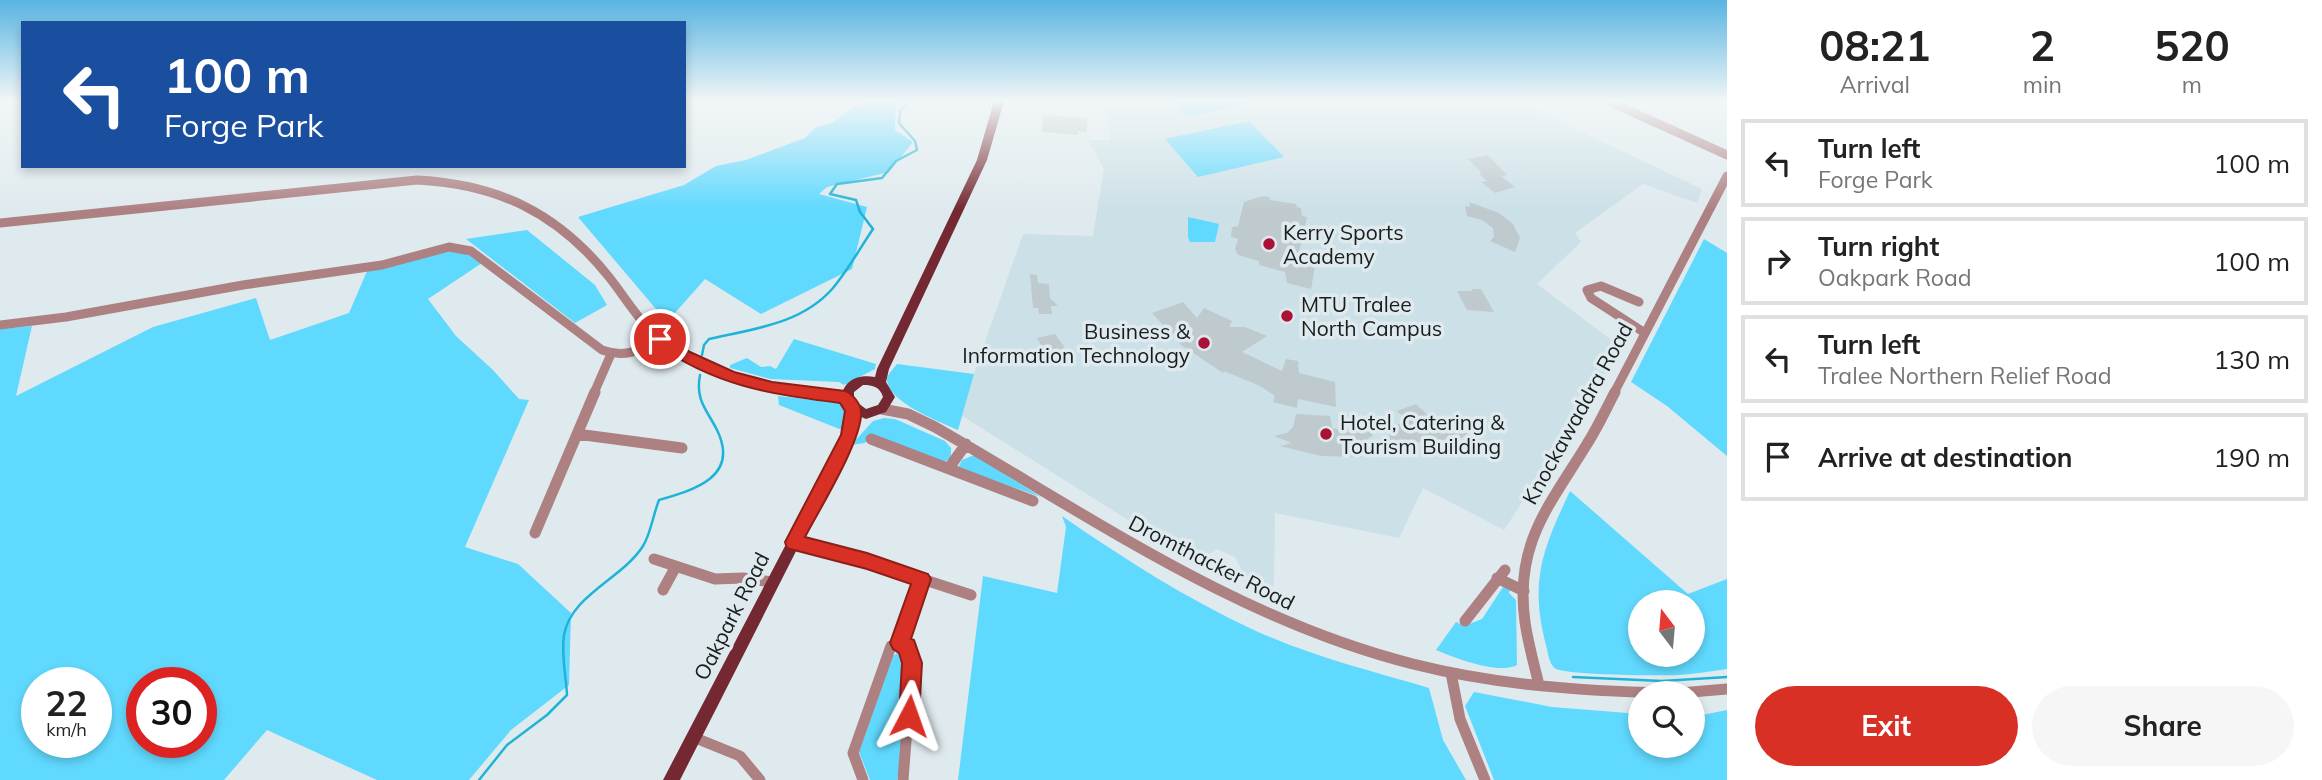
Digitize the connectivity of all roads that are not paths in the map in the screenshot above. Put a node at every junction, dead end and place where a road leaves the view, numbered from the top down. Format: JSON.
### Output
{"nodes":[{"id":1,"x":987,"y":137,"type":"edge"},
{"id":2,"x":1688,"y":137,"type":"edge"},
{"id":3,"x":1727,"y":155,"type":"edge"},
{"id":4,"x":1727,"y":176,"type":"edge"},
{"id":5,"x":0,"y":223,"type":"edge"},
{"id":6,"x":1639,"y":302,"type":"dead end"},
{"id":7,"x":0,"y":326,"type":"edge"},
{"id":8,"x":1644,"y":332,"type":"junction"},
{"id":9,"x":660,"y":339,"type":"junction"},
{"id":10,"x":611,"y":354,"type":"junction"},
{"id":11,"x":873,"y":382,"type":"junction"},
{"id":12,"x":847,"y":393,"type":"junction"},
{"id":13,"x":889,"y":397,"type":"junction"},
{"id":14,"x":882,"y":409,"type":"junction"},
{"id":15,"x":860,"y":412,"type":"junction"},
{"id":16,"x":908,"y":414,"type":"junction"},
{"id":17,"x":577,"y":433,"type":"junction"},
{"id":18,"x":871,"y":439,"type":"dead end"},
{"id":19,"x":966,"y":444,"type":"junction"},
{"id":20,"x":682,"y":448,"type":"dead end"},
{"id":21,"x":949,"y":468,"type":"junction"},
{"id":22,"x":1028,"y":502,"type":"dead end"},
{"id":23,"x":535,"y":533,"type":"dead end"},
{"id":24,"x":794,"y":542,"type":"junction"},
{"id":25,"x":654,"y":559,"type":"dead end"},
{"id":26,"x":675,"y":568,"type":"junction"},
{"id":27,"x":922,"y":579,"type":"junction"},
{"id":28,"x":772,"y":582,"type":"junction"},
{"id":29,"x":663,"y":590,"type":"dead end"},
{"id":30,"x":1524,"y":591,"type":"junction"},
{"id":31,"x":971,"y":595,"type":"dead end"},
{"id":32,"x":1465,"y":621,"type":"dead end"},
{"id":33,"x":900,"y":643,"type":"junction"},
{"id":34,"x":1451,"y":673,"type":"junction"},
{"id":35,"x":1539,"y":685,"type":"junction"},
{"id":36,"x":1727,"y":689,"type":"edge"},
{"id":37,"x":1705,"y":691,"type":"edge"},
{"id":38,"x":1628,"y":692,"type":"edge"},
{"id":39,"x":693,"y":737,"type":"junction"},
{"id":40,"x":671,"y":780,"type":"edge"},
{"id":41,"x":760,"y":780,"type":"edge"},
{"id":42,"x":863,"y":780,"type":"edge"},
{"id":43,"x":903,"y":780,"type":"edge"},
{"id":44,"x":1485,"y":780,"type":"edge"}],
"edges":[{"from":1,"to":11,"type":"main road"},
{"from":2,"to":3,"type":"street"},
{"from":4,"to":8,"type":"street","name":"Knockawaddra Road"},
{"from":5,"to":9,"type":"street"},
{"from":6,"to":8,"type":"street"},
{"from":7,"to":10,"type":"street"},
{"from":8,"to":30,"type":"street","name":"Knockawaddra Road"},
{"from":9,"to":10,"type":"street"},
{"from":9,"to":12,"type":"street"},
{"from":10,"to":17,"type":"street"},
{"from":11,"to":12,"type":"main road"},
{"from":11,"to":13,"type":"main road"},
{"from":12,"to":15,"type":"main road"},
{"from":13,"to":14,"type":"main road"},
{"from":13,"to":16,"type":"street"},
{"from":14,"to":15,"type":"main road"},
{"from":14,"to":16,"type":"street"},
{"from":15,"to":24,"type":"main road","name":"Oakpark Road"},
{"from":16,"to":19,"type":"street","name":"Dromthacker Road"},
{"from":17,"to":20,"type":"street"},
{"from":17,"to":23,"type":"street"},
{"from":18,"to":21,"type":"street"},
{"from":19,"to":21,"type":"street"},
{"from":19,"to":34,"type":"street","name":"Dromthacker Road"},
{"from":21,"to":22,"type":"street"},
{"from":24,"to":27,"type":"street"},
{"from":24,"to":28,"type":"main road","name":"Oakpark Road"},
{"from":25,"to":26,"type":"street"},
{"from":26,"to":28,"type":"street"},
{"from":26,"to":29,"type":"street"},
{"from":27,"to":31,"type":"street"},
{"from":27,"to":33,"type":"street"},
{"from":28,"to":39,"type":"main road","name":"Oakpark Road"},
{"from":30,"to":32,"type":"street"},
{"from":30,"to":35,"type":"street","name":"Knockawaddra Road"},
{"from":33,"to":42,"type":"street"},
{"from":33,"to":43,"type":"street"},
{"from":34,"to":35,"type":"street","name":"Dromthacker Road"},
{"from":34,"to":44,"type":"street"},
{"from":35,"to":38,"type":"street","name":"Dromthacker Road"},
{"from":36,"to":37,"type":"street"},
{"from":39,"to":40,"type":"main road","name":"Oakpark Road"},
{"from":39,"to":41,"type":"street"}]}
